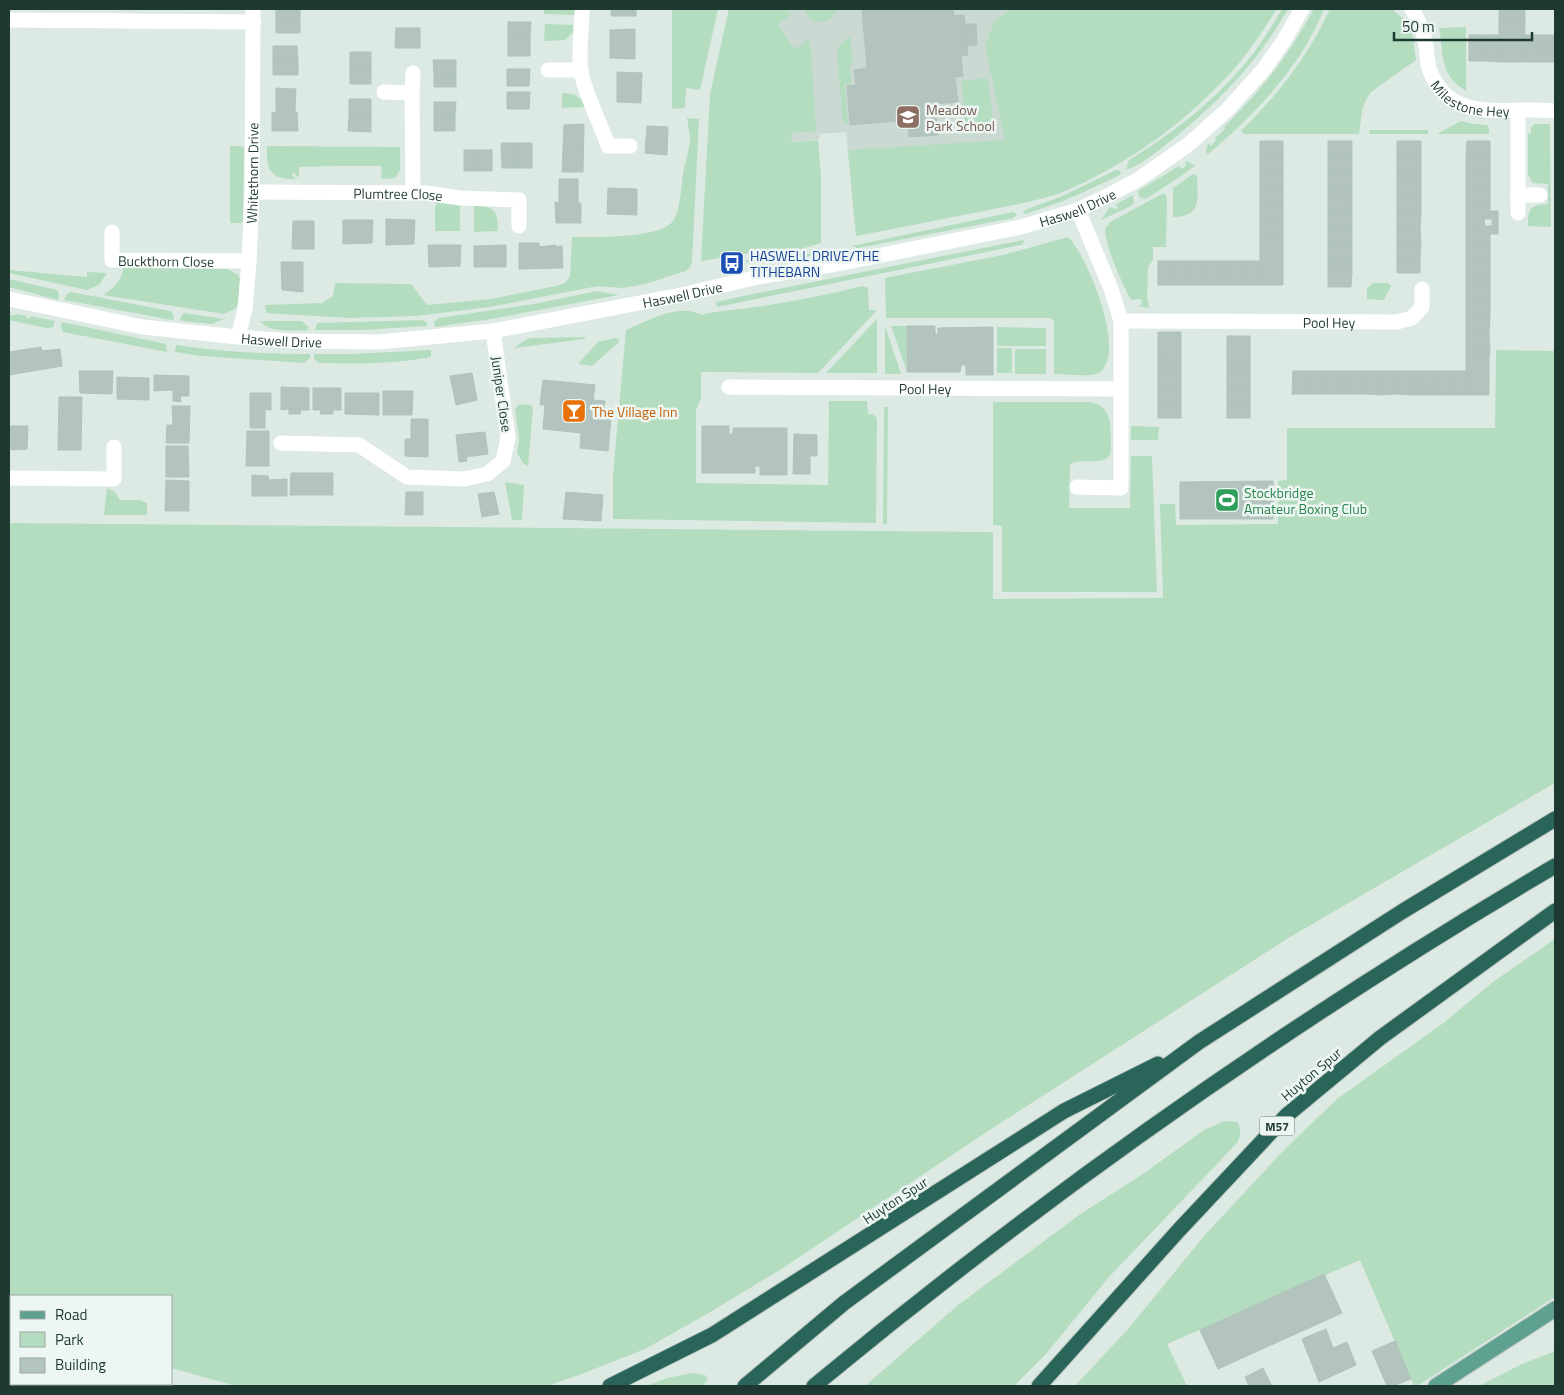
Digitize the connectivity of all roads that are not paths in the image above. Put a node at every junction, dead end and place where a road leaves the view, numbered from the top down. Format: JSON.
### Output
{"nodes":[{"id":1,"x":582,"y":9,"type":"edge"},
{"id":2,"x":1302,"y":9,"type":"edge"},
{"id":3,"x":1412,"y":9,"type":"edge"},
{"id":4,"x":254,"y":15,"type":"edge"},
{"id":5,"x":9,"y":20,"type":"edge"},
{"id":6,"x":548,"y":70,"type":"dead end"},
{"id":7,"x":581,"y":70,"type":"junction"},
{"id":8,"x":413,"y":73,"type":"dead end"},
{"id":9,"x":384,"y":92,"type":"dead end"},
{"id":10,"x":412,"y":93,"type":"junction"},
{"id":11,"x":1518,"y":110,"type":"junction"},
{"id":12,"x":1555,"y":111,"type":"edge"},
{"id":13,"x":630,"y":146,"type":"dead end"},
{"id":14,"x":252,"y":192,"type":"junction"},
{"id":15,"x":412,"y":193,"type":"junction"},
{"id":16,"x":1518,"y":195,"type":"junction"},
{"id":17,"x":1540,"y":195,"type":"dead end"},
{"id":18,"x":1078,"y":210,"type":"junction"},
{"id":19,"x":1518,"y":213,"type":"dead end"},
{"id":20,"x":519,"y":226,"type":"dead end"},
{"id":21,"x":112,"y":232,"type":"dead end"},
{"id":22,"x":249,"y":261,"type":"junction"},
{"id":23,"x":1422,"y":289,"type":"dead end"},
{"id":24,"x":9,"y":299,"type":"edge"},
{"id":25,"x":1121,"y":321,"type":"junction"},
{"id":26,"x":493,"y":331,"type":"junction"},
{"id":27,"x":238,"y":337,"type":"junction"},
{"id":28,"x":729,"y":387,"type":"dead end"},
{"id":29,"x":1121,"y":389,"type":"junction"},
{"id":30,"x":281,"y":443,"type":"dead end"},
{"id":31,"x":114,"y":447,"type":"dead end"},
{"id":32,"x":9,"y":478,"type":"edge"},
{"id":33,"x":1077,"y":488,"type":"dead end"},
{"id":34,"x":1555,"y":820,"type":"edge"},
{"id":35,"x":1555,"y":866,"type":"edge"},
{"id":36,"x":1555,"y":911,"type":"edge"},
{"id":37,"x":1199,"y":1042,"type":"junction"},
{"id":38,"x":1555,"y":1309,"type":"edge"},
{"id":39,"x":610,"y":1386,"type":"edge"},
{"id":40,"x":746,"y":1386,"type":"edge"},
{"id":41,"x":814,"y":1386,"type":"edge"},
{"id":42,"x":1039,"y":1386,"type":"edge"},
{"id":43,"x":1436,"y":1386,"type":"edge"}],
"edges":[{"from":1,"to":7,"type":"street"},
{"from":2,"to":18,"type":"street","name":"Haswell Drive"},
{"from":3,"to":11,"type":"street","name":"Milestone Hey"},
{"from":4,"to":5,"type":"street"},
{"from":4,"to":14,"type":"street","name":"Whitethorn Drive"},
{"from":6,"to":7,"type":"street"},
{"from":7,"to":13,"type":"street"},
{"from":8,"to":10,"type":"street"},
{"from":9,"to":10,"type":"street"},
{"from":10,"to":15,"type":"street"},
{"from":11,"to":12,"type":"street","name":"Milestone Hey"},
{"from":11,"to":16,"type":"street"},
{"from":14,"to":15,"type":"street","name":"Plumtree Close"},
{"from":14,"to":22,"type":"street","name":"Whitethorn Drive"},
{"from":15,"to":20,"type":"street","name":"Plumtree Close"},
{"from":16,"to":17,"type":"street"},
{"from":16,"to":19,"type":"street"},
{"from":18,"to":25,"type":"street"},
{"from":18,"to":26,"type":"street","name":"Haswell Drive"},
{"from":21,"to":22,"type":"street","name":"Buckthorn Close"},
{"from":22,"to":27,"type":"street","name":"Whitethorn Drive"},
{"from":23,"to":25,"type":"street","name":"Pool Hey"},
{"from":24,"to":27,"type":"street","name":"Haswell Drive"},
{"from":25,"to":29,"type":"street"},
{"from":26,"to":27,"type":"street","name":"Haswell Drive"},
{"from":26,"to":30,"type":"street","name":"Juniper Close"},
{"from":28,"to":29,"type":"street","name":"Pool Hey"},
{"from":29,"to":33,"type":"street"},
{"from":31,"to":32,"type":"street"},
{"from":34,"to":37,"type":"highway"},
{"from":35,"to":41,"type":"highway"},
{"from":36,"to":42,"type":"highway","name":"Huyton Spur","number":"M57"},
{"from":37,"to":39,"type":"highway","name":"Huyton Spur"},
{"from":37,"to":40,"type":"highway"},
{"from":38,"to":43,"type":"main road"}]}
